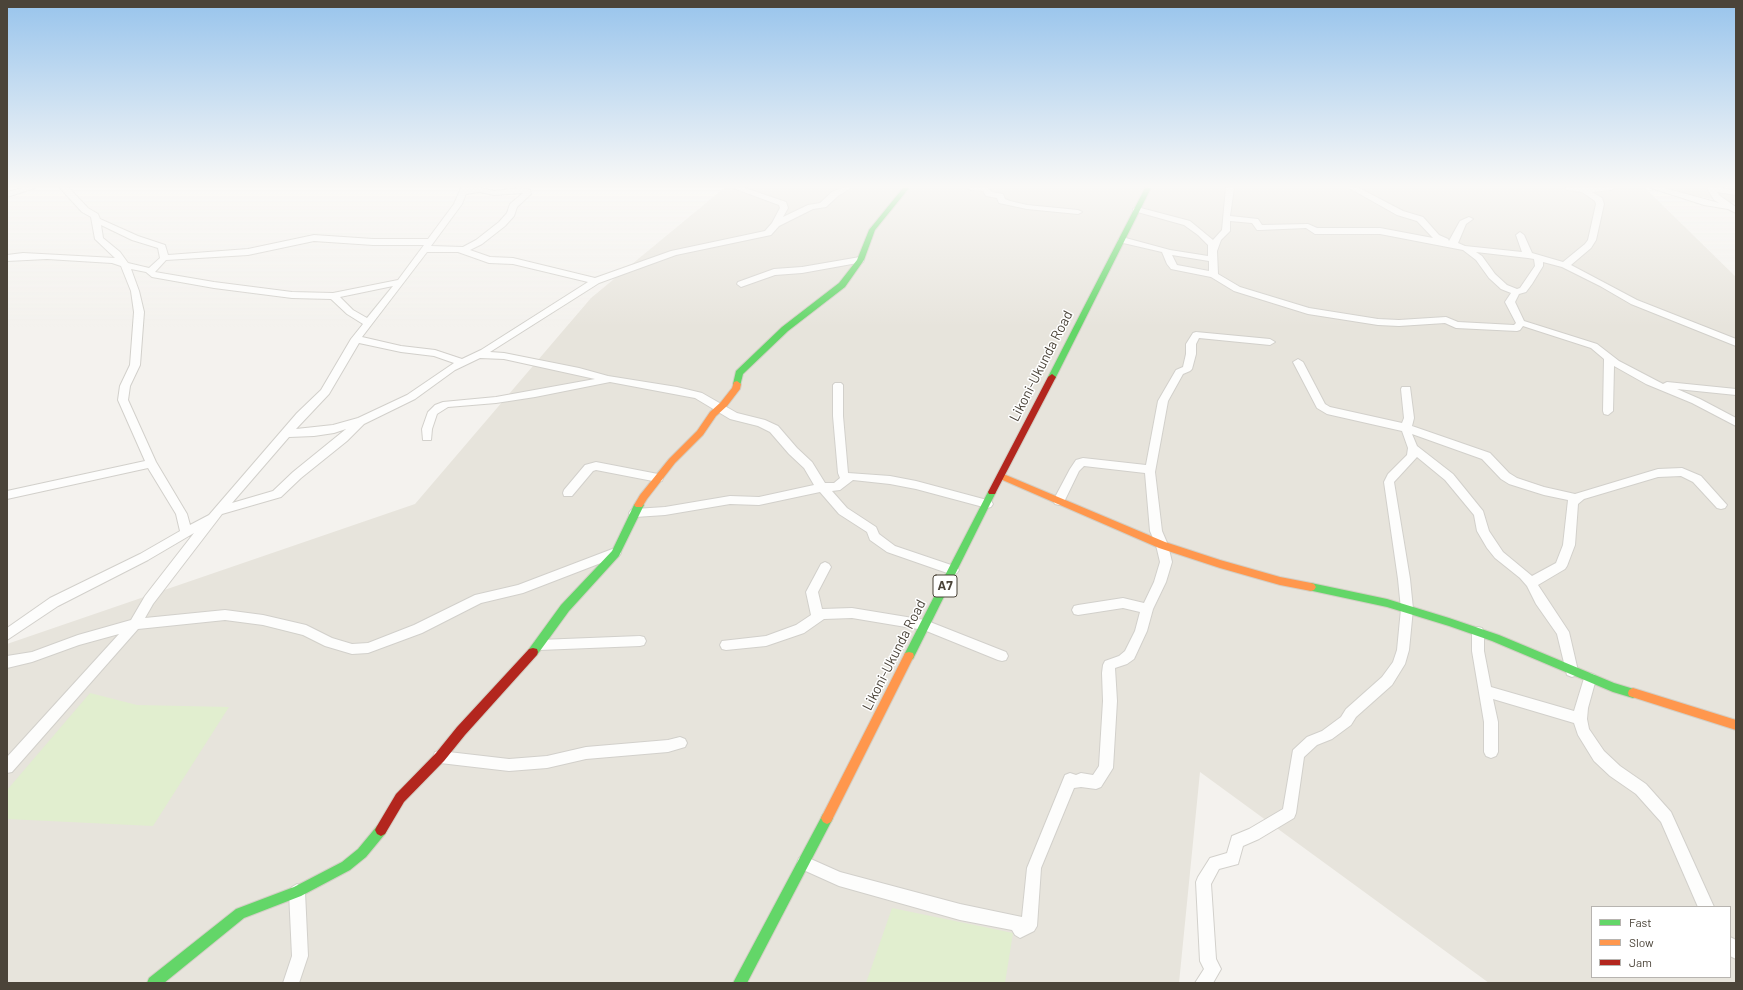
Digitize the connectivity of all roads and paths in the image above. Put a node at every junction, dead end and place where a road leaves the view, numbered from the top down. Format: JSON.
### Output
{"nodes":[{"id":1,"x":98,"y":234,"type":"edge"},
{"id":2,"x":127,"y":234,"type":"edge"},
{"id":3,"x":435,"y":234,"type":"edge"},
{"id":4,"x":489,"y":234,"type":"edge"},
{"id":5,"x":762,"y":234,"type":"edge"},
{"id":6,"x":870,"y":234,"type":"edge"},
{"id":7,"x":1125,"y":234,"type":"edge"},
{"id":8,"x":1201,"y":234,"type":"edge"},
{"id":9,"x":1222,"y":234,"type":"edge"},
{"id":10,"x":1398,"y":234,"type":"edge"},
{"id":11,"x":1434,"y":234,"type":"edge"},
{"id":12,"x":1458,"y":234,"type":"edge"},
{"id":13,"x":1593,"y":234,"type":"edge"},
{"id":14,"x":1520,"y":235,"type":"dead end"},
{"id":15,"x":1122,"y":240,"type":"junction"},
{"id":16,"x":1454,"y":244,"type":"junction"},
{"id":17,"x":427,"y":246,"type":"junction"},
{"id":18,"x":1464,"y":248,"type":"junction"},
{"id":19,"x":464,"y":250,"type":"junction"},
{"id":20,"x":1167,"y":252,"type":"junction"},
{"id":21,"x":1213,"y":254,"type":"junction"},
{"id":22,"x":1528,"y":255,"type":"junction"},
{"id":23,"x":7,"y":258,"type":"edge"},
{"id":24,"x":164,"y":258,"type":"junction"},
{"id":25,"x":1538,"y":258,"type":"junction"},
{"id":26,"x":860,"y":260,"type":"junction"},
{"id":27,"x":124,"y":264,"type":"junction"},
{"id":28,"x":1565,"y":265,"type":"junction"},
{"id":29,"x":151,"y":271,"type":"junction"},
{"id":30,"x":1214,"y":275,"type":"junction"},
{"id":31,"x":401,"y":282,"type":"junction"},
{"id":32,"x":596,"y":282,"type":"junction"},
{"id":33,"x":740,"y":284,"type":"dead end"},
{"id":34,"x":1516,"y":292,"type":"junction"},
{"id":35,"x":333,"y":296,"type":"junction"},
{"id":36,"x":368,"y":323,"type":"junction"},
{"id":37,"x":1521,"y":323,"type":"junction"},
{"id":38,"x":356,"y":339,"type":"junction"},
{"id":39,"x":1270,"y":342,"type":"dead end"},
{"id":40,"x":1736,"y":343,"type":"edge"},
{"id":41,"x":479,"y":355,"type":"junction"},
{"id":42,"x":1609,"y":358,"type":"junction"},
{"id":43,"x":1298,"y":362,"type":"dead end"},
{"id":44,"x":463,"y":363,"type":"junction"},
{"id":45,"x":610,"y":379,"type":"junction"},
{"id":46,"x":1649,"y":382,"type":"junction"},
{"id":47,"x":838,"y":385,"type":"dead end"},
{"id":48,"x":1406,"y":389,"type":"dead end"},
{"id":49,"x":1736,"y":392,"type":"edge"},
{"id":50,"x":719,"y":409,"type":"junction"},
{"id":51,"x":1608,"y":411,"type":"dead end"},
{"id":52,"x":360,"y":421,"type":"junction"},
{"id":53,"x":1736,"y":422,"type":"edge"},
{"id":54,"x":1406,"y":428,"type":"junction"},
{"id":55,"x":286,"y":433,"type":"junction"},
{"id":56,"x":427,"y":437,"type":"dead end"},
{"id":57,"x":1413,"y":448,"type":"junction"},
{"id":58,"x":151,"y":462,"type":"junction"},
{"id":59,"x":1152,"y":470,"type":"junction"},
{"id":60,"x":1001,"y":476,"type":"junction"},
{"id":61,"x":658,"y":478,"type":"junction"},
{"id":62,"x":846,"y":480,"type":"junction"},
{"id":63,"x":823,"y":487,"type":"junction"},
{"id":64,"x":568,"y":492,"type":"dead end"},
{"id":65,"x":7,"y":495,"type":"edge"},
{"id":66,"x":1576,"y":498,"type":"junction"},
{"id":67,"x":1059,"y":501,"type":"junction"},
{"id":68,"x":987,"y":504,"type":"junction"},
{"id":69,"x":1721,"y":505,"type":"dead end"},
{"id":70,"x":216,"y":513,"type":"junction"},
{"id":71,"x":635,"y":513,"type":"junction"},
{"id":72,"x":186,"y":532,"type":"junction"},
{"id":73,"x":1162,"y":545,"type":"junction"},
{"id":74,"x":616,"y":553,"type":"junction"},
{"id":75,"x":825,"y":567,"type":"dead end"},
{"id":76,"x":953,"y":570,"type":"junction"},
{"id":77,"x":1531,"y":583,"type":"junction"},
{"id":78,"x":1147,"y":609,"type":"junction"},
{"id":79,"x":1407,"y":609,"type":"junction"},
{"id":80,"x":1078,"y":610,"type":"dead end"},
{"id":81,"x":817,"y":616,"type":"junction"},
{"id":82,"x":135,"y":624,"type":"junction"},
{"id":83,"x":925,"y":625,"type":"junction"},
{"id":84,"x":1478,"y":632,"type":"junction"},
{"id":85,"x":7,"y":635,"type":"edge"},
{"id":86,"x":640,"y":641,"type":"dead end"},
{"id":87,"x":539,"y":645,"type":"junction"},
{"id":88,"x":726,"y":645,"type":"dead end"},
{"id":89,"x":1002,"y":656,"type":"dead end"},
{"id":90,"x":7,"y":662,"type":"edge"},
{"id":91,"x":1572,"y":671,"type":"junction"},
{"id":92,"x":1590,"y":679,"type":"junction"},
{"id":93,"x":1486,"y":691,"type":"junction"},
{"id":94,"x":1580,"y":719,"type":"junction"},
{"id":95,"x":1736,"y":725,"type":"edge"},
{"id":96,"x":680,"y":743,"type":"dead end"},
{"id":97,"x":1492,"y":752,"type":"dead end"},
{"id":98,"x":440,"y":757,"type":"junction"},
{"id":99,"x":7,"y":767,"type":"edge"},
{"id":100,"x":804,"y":863,"type":"junction"},
{"id":101,"x":297,"y":892,"type":"junction"},
{"id":102,"x":1706,"y":906,"type":"edge"},
{"id":103,"x":154,"y":983,"type":"edge"},
{"id":104,"x":290,"y":983,"type":"edge"},
{"id":105,"x":740,"y":983,"type":"edge"},
{"id":106,"x":1203,"y":983,"type":"edge"}],
"edges":[{"from":1,"to":27,"type":"street"},
{"from":2,"to":24,"type":"street"},
{"from":3,"to":17,"type":"street"},
{"from":4,"to":19,"type":"street"},
{"from":5,"to":32,"type":"street"},
{"from":6,"to":26,"type":"main road"},
{"from":7,"to":15,"type":"main road","name":"Likoni-Ukunda Road","number":"A7"},
{"from":8,"to":21,"type":"street"},
{"from":9,"to":21,"type":"street"},
{"from":10,"to":16,"type":"street"},
{"from":11,"to":16,"type":"street"},
{"from":12,"to":16,"type":"street"},
{"from":13,"to":28,"type":"street"},
{"from":14,"to":22,"type":"street"},
{"from":15,"to":20,"type":"street"},
{"from":15,"to":60,"type":"main road","name":"Likoni-Ukunda Road","number":"A7"},
{"from":16,"to":18,"type":"street"},
{"from":17,"to":19,"type":"street"},
{"from":17,"to":24,"type":"street"},
{"from":17,"to":31,"type":"street"},
{"from":18,"to":22,"type":"street"},
{"from":18,"to":34,"type":"street"},
{"from":19,"to":32,"type":"street"},
{"from":20,"to":21,"type":"street"},
{"from":20,"to":30,"type":"street"},
{"from":21,"to":30,"type":"street"},
{"from":22,"to":25,"type":"street"},
{"from":23,"to":27,"type":"street"},
{"from":24,"to":29,"type":"street"},
{"from":25,"to":28,"type":"street"},
{"from":25,"to":34,"type":"street"},
{"from":26,"to":33,"type":"street"},
{"from":26,"to":50,"type":"main road"},
{"from":27,"to":29,"type":"street"},
{"from":27,"to":58,"type":"street"},
{"from":28,"to":40,"type":"street"},
{"from":29,"to":35,"type":"street"},
{"from":30,"to":37,"type":"street"},
{"from":31,"to":35,"type":"street"},
{"from":31,"to":36,"type":"street"},
{"from":32,"to":41,"type":"street"},
{"from":34,"to":37,"type":"street"},
{"from":35,"to":36,"type":"street"},
{"from":36,"to":38,"type":"street"},
{"from":37,"to":42,"type":"street"},
{"from":38,"to":44,"type":"street"},
{"from":38,"to":55,"type":"street"},
{"from":39,"to":59,"type":"street"},
{"from":41,"to":44,"type":"street"},
{"from":41,"to":45,"type":"street"},
{"from":42,"to":46,"type":"street"},
{"from":42,"to":51,"type":"street"},
{"from":43,"to":54,"type":"street"},
{"from":44,"to":52,"type":"street"},
{"from":45,"to":50,"type":"street"},
{"from":45,"to":56,"type":"street"},
{"from":46,"to":49,"type":"street"},
{"from":46,"to":53,"type":"street"},
{"from":47,"to":62,"type":"street"},
{"from":48,"to":54,"type":"street"},
{"from":50,"to":61,"type":"main road"},
{"from":50,"to":63,"type":"street"},
{"from":52,"to":55,"type":"street"},
{"from":52,"to":70,"type":"street"},
{"from":54,"to":57,"type":"street"},
{"from":54,"to":66,"type":"street"},
{"from":55,"to":70,"type":"street"},
{"from":57,"to":77,"type":"street"},
{"from":57,"to":79,"type":"street"},
{"from":58,"to":65,"type":"street"},
{"from":58,"to":72,"type":"street"},
{"from":59,"to":67,"type":"street"},
{"from":59,"to":73,"type":"street"},
{"from":60,"to":67,"type":"main road"},
{"from":60,"to":68,"type":"main road","name":"Likoni-Ukunda Road","number":"A7"},
{"from":61,"to":64,"type":"street"},
{"from":61,"to":71,"type":"main road"},
{"from":62,"to":63,"type":"street"},
{"from":62,"to":68,"type":"street"},
{"from":63,"to":71,"type":"street"},
{"from":63,"to":76,"type":"street"},
{"from":66,"to":69,"type":"street"},
{"from":66,"to":77,"type":"street"},
{"from":67,"to":73,"type":"main road"},
{"from":68,"to":76,"type":"main road","name":"Likoni-Ukunda Road","number":"A7"},
{"from":70,"to":72,"type":"street"},
{"from":70,"to":82,"type":"street"},
{"from":71,"to":74,"type":"main road"},
{"from":72,"to":85,"type":"street"},
{"from":73,"to":78,"type":"street"},
{"from":73,"to":79,"type":"main road"},
{"from":74,"to":82,"type":"street"},
{"from":74,"to":87,"type":"main road"},
{"from":75,"to":81,"type":"street"},
{"from":76,"to":83,"type":"main road","name":"Likoni-Ukunda Road","number":"A7"},
{"from":77,"to":91,"type":"street"},
{"from":78,"to":80,"type":"street"},
{"from":78,"to":100,"type":"street"},
{"from":79,"to":84,"type":"main road"},
{"from":79,"to":106,"type":"street"},
{"from":81,"to":83,"type":"street"},
{"from":81,"to":88,"type":"street"},
{"from":82,"to":90,"type":"street"},
{"from":82,"to":99,"type":"street"},
{"from":83,"to":89,"type":"street"},
{"from":83,"to":100,"type":"main road","name":"Likoni-Ukunda Road","number":"A7"},
{"from":84,"to":91,"type":"main road"},
{"from":84,"to":93,"type":"street"},
{"from":86,"to":87,"type":"street"},
{"from":87,"to":98,"type":"main road"},
{"from":91,"to":92,"type":"main road"},
{"from":92,"to":94,"type":"street"},
{"from":92,"to":95,"type":"main road"},
{"from":93,"to":94,"type":"street"},
{"from":93,"to":97,"type":"street"},
{"from":94,"to":102,"type":"street"},
{"from":96,"to":98,"type":"street"},
{"from":98,"to":101,"type":"main road"},
{"from":100,"to":105,"type":"main road","name":"Likoni-Ukunda Road","number":"A7"},
{"from":101,"to":103,"type":"main road"},
{"from":101,"to":104,"type":"street"}]}
